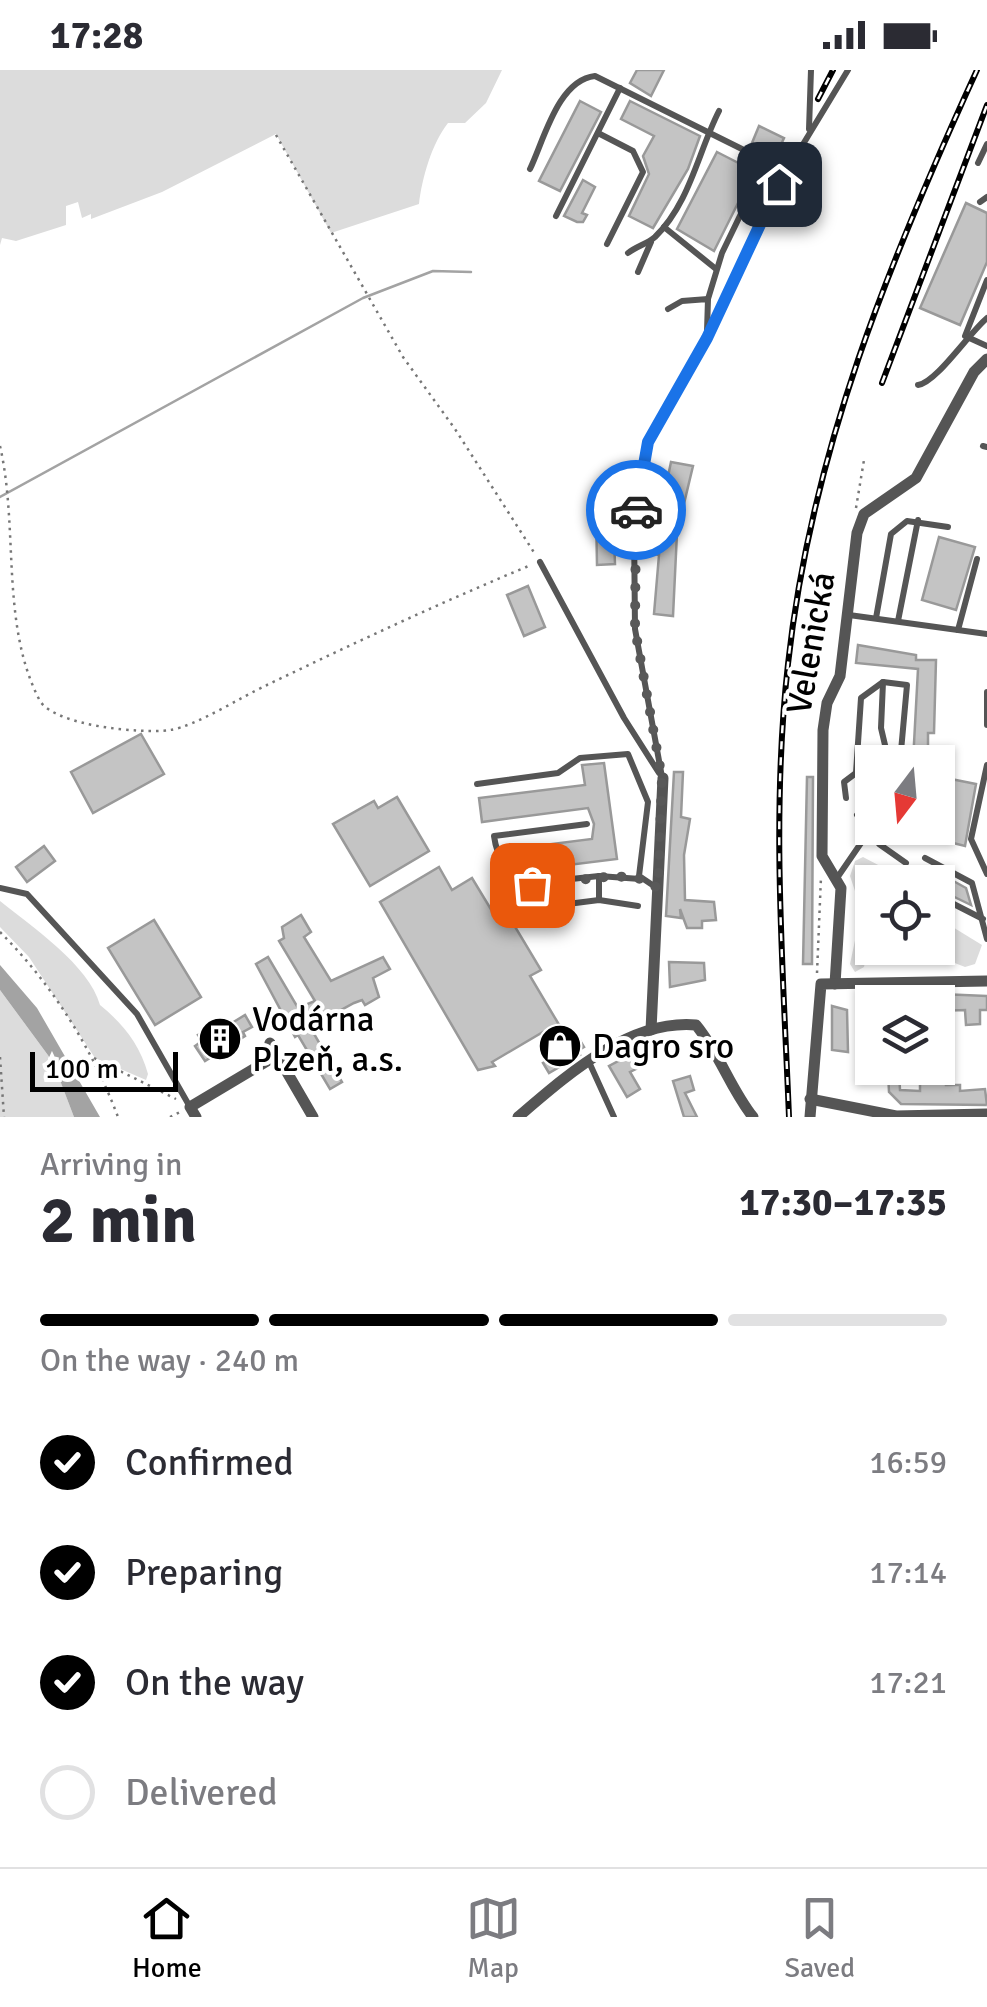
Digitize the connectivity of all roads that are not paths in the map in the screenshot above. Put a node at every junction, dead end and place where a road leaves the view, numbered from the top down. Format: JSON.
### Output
{"nodes":[{"id":1,"x":811,"y":70,"type":"edge"},
{"id":2,"x":848,"y":70,"type":"edge"},
{"id":3,"x":620,"y":88,"type":"junction"},
{"id":4,"x":719,"y":111,"type":"dead end"},
{"id":5,"x":808,"y":130,"type":"junction"},
{"id":6,"x":598,"y":133,"type":"junction"},
{"id":7,"x":710,"y":133,"type":"junction"},
{"id":8,"x":987,"y":144,"type":"edge"},
{"id":9,"x":978,"y":163,"type":"dead end"},
{"id":10,"x":764,"y":166,"type":"junction"},
{"id":11,"x":530,"y":169,"type":"dead end"},
{"id":12,"x":779,"y":184,"type":"junction"},
{"id":13,"x":556,"y":216,"type":"dead end"},
{"id":14,"x":664,"y":227,"type":"junction"},
{"id":15,"x":651,"y":241,"type":"junction"},
{"id":16,"x":608,"y":244,"type":"dead end"},
{"id":17,"x":628,"y":253,"type":"dead end"},
{"id":18,"x":716,"y":269,"type":"junction"},
{"id":19,"x":638,"y":272,"type":"dead end"},
{"id":20,"x":987,"y":280,"type":"edge"},
{"id":21,"x":708,"y":299,"type":"junction"},
{"id":22,"x":668,"y":309,"type":"dead end"},
{"id":23,"x":987,"y":318,"type":"edge"},
{"id":24,"x":966,"y":336,"type":"junction"},
{"id":25,"x":707,"y":338,"type":"junction"},
{"id":26,"x":987,"y":346,"type":"edge"},
{"id":27,"x":987,"y":359,"type":"edge"},
{"id":28,"x":918,"y":385,"type":"dead end"},
{"id":29,"x":918,"y":520,"type":"junction"},
{"id":30,"x":948,"y":527,"type":"dead end"},
{"id":31,"x":987,"y":559,"type":"edge"},
{"id":32,"x":540,"y":562,"type":"road end"},
{"id":33,"x":848,"y":614,"type":"junction"},
{"id":34,"x":876,"y":618,"type":"junction"},
{"id":35,"x":898,"y":621,"type":"junction"},
{"id":36,"x":958,"y":630,"type":"junction"},
{"id":37,"x":987,"y":634,"type":"edge"},
{"id":38,"x":883,"y":682,"type":"junction"},
{"id":39,"x":987,"y":692,"type":"edge"},
{"id":40,"x":987,"y":725,"type":"edge"},
{"id":41,"x":858,"y":745,"type":"edge"},
{"id":42,"x":886,"y":745,"type":"edge"},
{"id":43,"x":902,"y":745,"type":"edge"},
{"id":44,"x":987,"y":765,"type":"edge"},
{"id":45,"x":855,"y":775,"type":"edge"},
{"id":46,"x":662,"y":778,"type":"junction"},
{"id":47,"x":477,"y":784,"type":"dead end"},
{"id":48,"x":846,"y":798,"type":"dead end"},
{"id":49,"x":587,"y":824,"type":"dead end"},
{"id":50,"x":860,"y":845,"type":"edge"},
{"id":51,"x":887,"y":845,"type":"edge"},
{"id":52,"x":925,"y":858,"type":"dead end"},
{"id":53,"x":906,"y":863,"type":"dead end"},
{"id":54,"x":987,"y":874,"type":"edge"},
{"id":55,"x":599,"y":876,"type":"junction"},
{"id":56,"x":837,"y":878,"type":"junction"},
{"id":57,"x":641,"y":879,"type":"junction"},
{"id":58,"x":0,"y":888,"type":"edge"},
{"id":59,"x":658,"y":888,"type":"junction"},
{"id":60,"x":599,"y":900,"type":"junction"},
{"id":61,"x":955,"y":905,"type":"edge"},
{"id":62,"x":552,"y":906,"type":"dead end"},
{"id":63,"x":638,"y":906,"type":"dead end"},
{"id":64,"x":984,"y":920,"type":"junction"},
{"id":65,"x":987,"y":938,"type":"edge"},
{"id":66,"x":987,"y":981,"type":"edge"},
{"id":67,"x":835,"y":984,"type":"junction"},
{"id":68,"x":651,"y":1030,"type":"junction"},
{"id":69,"x":270,"y":1043,"type":"dead end"},
{"id":70,"x":277,"y":1055,"type":"junction"},
{"id":71,"x":588,"y":1062,"type":"junction"},
{"id":72,"x":810,"y":1099,"type":"junction"},
{"id":73,"x":193,"y":1112,"type":"edge"},
{"id":74,"x":987,"y":1114,"type":"edge"},
{"id":75,"x":313,"y":1117,"type":"edge"},
{"id":76,"x":518,"y":1117,"type":"edge"},
{"id":77,"x":614,"y":1117,"type":"edge"},
{"id":78,"x":753,"y":1117,"type":"edge"},
{"id":79,"x":810,"y":1117,"type":"edge"}],
"edges":[{"from":1,"to":5,"type":"lane"},
{"from":2,"to":5,"type":"lane"},
{"from":3,"to":6,"type":"lane"},
{"from":3,"to":7,"type":"lane"},
{"from":3,"to":11,"type":"lane"},
{"from":4,"to":7,"type":"lane"},
{"from":5,"to":12,"type":"lane"},
{"from":6,"to":13,"type":"lane"},
{"from":6,"to":16,"type":"lane"},
{"from":7,"to":10,"type":"lane"},
{"from":7,"to":14,"type":"lane"},
{"from":8,"to":9,"type":"lane"},
{"from":10,"to":12,"type":"lane"},
{"from":10,"to":18,"type":"lane"},
{"from":12,"to":25,"type":"lane"},
{"from":14,"to":15,"type":"lane"},
{"from":14,"to":18,"type":"lane"},
{"from":15,"to":17,"type":"lane"},
{"from":15,"to":19,"type":"lane"},
{"from":18,"to":21,"type":"lane"},
{"from":20,"to":24,"type":"lane"},
{"from":21,"to":22,"type":"lane"},
{"from":21,"to":25,"type":"lane"},
{"from":23,"to":24,"type":"lane"},
{"from":24,"to":26,"type":"lane"},
{"from":24,"to":28,"type":"lane"},
{"from":25,"to":46,"type":"lane"},
{"from":27,"to":33,"type":"street","name":"Velenická"},
{"from":29,"to":30,"type":"lane"},
{"from":29,"to":34,"type":"lane"},
{"from":29,"to":35,"type":"lane"},
{"from":31,"to":36,"type":"lane"},
{"from":32,"to":46,"type":"lane"},
{"from":33,"to":34,"type":"lane"},
{"from":33,"to":56,"type":"street","name":"Velenická"},
{"from":34,"to":35,"type":"lane"},
{"from":35,"to":36,"type":"lane"},
{"from":36,"to":37,"type":"lane"},
{"from":38,"to":41,"type":"lane"},
{"from":38,"to":42,"type":"lane"},
{"from":38,"to":43,"type":"lane"},
{"from":39,"to":40,"type":"lane"},
{"from":44,"to":54,"type":"lane"},
{"from":45,"to":48,"type":"lane"},
{"from":46,"to":59,"type":"street"},
{"from":47,"to":57,"type":"lane"},
{"from":49,"to":55,"type":"lane"},
{"from":50,"to":56,"type":"lane"},
{"from":51,"to":53,"type":"lane"},
{"from":52,"to":64,"type":"lane"},
{"from":55,"to":57,"type":"lane"},
{"from":55,"to":60,"type":"lane"},
{"from":56,"to":67,"type":"street"},
{"from":57,"to":59,"type":"lane"},
{"from":58,"to":73,"type":"lane"},
{"from":59,"to":68,"type":"street"},
{"from":60,"to":62,"type":"lane"},
{"from":60,"to":63,"type":"lane"},
{"from":61,"to":64,"type":"lane"},
{"from":64,"to":65,"type":"lane"},
{"from":66,"to":67,"type":"street"},
{"from":67,"to":72,"type":"street"},
{"from":68,"to":71,"type":"street"},
{"from":68,"to":78,"type":"street"},
{"from":69,"to":70,"type":"street"},
{"from":70,"to":73,"type":"street"},
{"from":70,"to":75,"type":"street"},
{"from":71,"to":76,"type":"street"},
{"from":71,"to":77,"type":"lane"},
{"from":72,"to":74,"type":"street"},
{"from":72,"to":79,"type":"street"}]}
